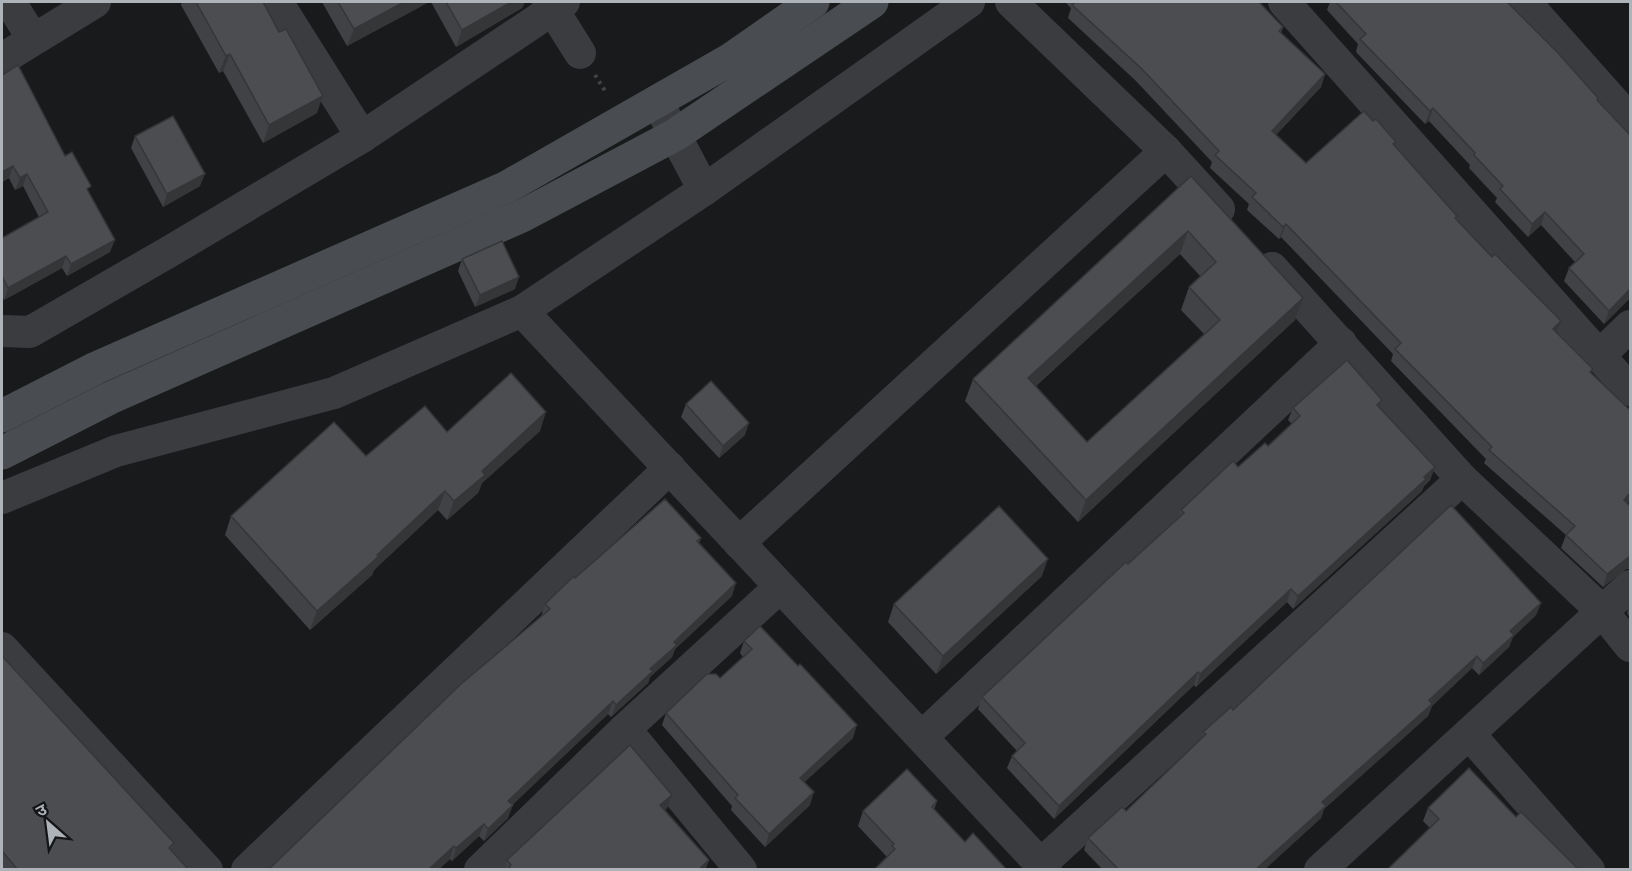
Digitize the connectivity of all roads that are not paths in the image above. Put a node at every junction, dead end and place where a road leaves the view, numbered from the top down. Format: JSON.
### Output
{"nodes":[{"id":1,"x":10,"y":2,"type":"edge"},
{"id":2,"x":94,"y":2,"type":"edge"},
{"id":3,"x":277,"y":2,"type":"edge"},
{"id":4,"x":813,"y":2,"type":"edge"},
{"id":5,"x":872,"y":2,"type":"edge"},
{"id":6,"x":969,"y":2,"type":"edge"},
{"id":7,"x":1011,"y":2,"type":"edge"},
{"id":8,"x":1526,"y":2,"type":"edge"},
{"id":9,"x":554,"y":4,"type":"edge"},
{"id":10,"x":1296,"y":5,"type":"edge"},
{"id":11,"x":33,"y":39,"type":"junction"},
{"id":12,"x":580,"y":53,"type":"road end"},
{"id":13,"x":2,"y":58,"type":"edge"},
{"id":14,"x":657,"y":101,"type":"junction"},
{"id":15,"x":1630,"y":120,"type":"edge"},
{"id":16,"x":675,"y":135,"type":"junction"},
{"id":17,"x":362,"y":137,"type":"junction"},
{"id":18,"x":1166,"y":151,"type":"junction"},
{"id":19,"x":704,"y":190,"type":"junction"},
{"id":20,"x":522,"y":311,"type":"junction"},
{"id":21,"x":1630,"y":326,"type":"edge"},
{"id":22,"x":2,"y":331,"type":"edge"},
{"id":23,"x":1341,"y":343,"type":"junction"},
{"id":24,"x":1598,"y":357,"type":"junction"},
{"id":25,"x":1630,"y":390,"type":"edge"},
{"id":26,"x":2,"y":416,"type":"edge"},
{"id":27,"x":2,"y":453,"type":"edge"},
{"id":28,"x":670,"y":468,"type":"junction"},
{"id":29,"x":1462,"y":479,"type":"junction"},
{"id":30,"x":2,"y":498,"type":"edge"},
{"id":31,"x":739,"y":543,"type":"junction"},
{"id":32,"x":1630,"y":586,"type":"edge"},
{"id":33,"x":780,"y":587,"type":"junction"},
{"id":34,"x":1602,"y":611,"type":"junction"},
{"id":35,"x":1630,"y":645,"type":"edge"},
{"id":36,"x":2,"y":648,"type":"edge"},
{"id":37,"x":625,"y":729,"type":"junction"},
{"id":38,"x":1470,"y":735,"type":"junction"},
{"id":39,"x":922,"y":737,"type":"junction"},
{"id":40,"x":1043,"y":867,"type":"edge"},
{"id":41,"x":1329,"y":867,"type":"edge"},
{"id":42,"x":207,"y":870,"type":"edge"},
{"id":43,"x":247,"y":870,"type":"edge"},
{"id":44,"x":480,"y":870,"type":"edge"},
{"id":45,"x":741,"y":870,"type":"edge"},
{"id":46,"x":1589,"y":870,"type":"edge"}],
"edges":[{"from":1,"to":11,"type":"street"},
{"from":2,"to":11,"type":"street"},
{"from":3,"to":17,"type":"street"},
{"from":4,"to":14,"type":"main road"},
{"from":5,"to":16,"type":"main road"},
{"from":6,"to":19,"type":"street"},
{"from":7,"to":18,"type":"street"},
{"from":8,"to":15,"type":"street"},
{"from":9,"to":12,"type":"street"},
{"from":9,"to":17,"type":"street"},
{"from":10,"to":24,"type":"street"},
{"from":11,"to":13,"type":"street"},
{"from":14,"to":16,"type":"street"},
{"from":14,"to":26,"type":"main road"},
{"from":16,"to":19,"type":"street"},
{"from":16,"to":27,"type":"main road"},
{"from":17,"to":22,"type":"street"},
{"from":18,"to":23,"type":"street"},
{"from":18,"to":31,"type":"street"},
{"from":19,"to":20,"type":"street"},
{"from":20,"to":28,"type":"street"},
{"from":20,"to":30,"type":"street"},
{"from":21,"to":24,"type":"street"},
{"from":23,"to":29,"type":"street"},
{"from":23,"to":39,"type":"street"},
{"from":24,"to":25,"type":"street"},
{"from":28,"to":31,"type":"street"},
{"from":28,"to":43,"type":"street"},
{"from":29,"to":34,"type":"street"},
{"from":29,"to":40,"type":"street"},
{"from":31,"to":33,"type":"street"},
{"from":32,"to":34,"type":"street"},
{"from":33,"to":37,"type":"street"},
{"from":33,"to":39,"type":"street"},
{"from":34,"to":35,"type":"street"},
{"from":34,"to":38,"type":"street"},
{"from":36,"to":42,"type":"street"},
{"from":37,"to":44,"type":"street"},
{"from":37,"to":45,"type":"street"},
{"from":38,"to":41,"type":"street"},
{"from":38,"to":46,"type":"street"},
{"from":39,"to":40,"type":"street"}]}
